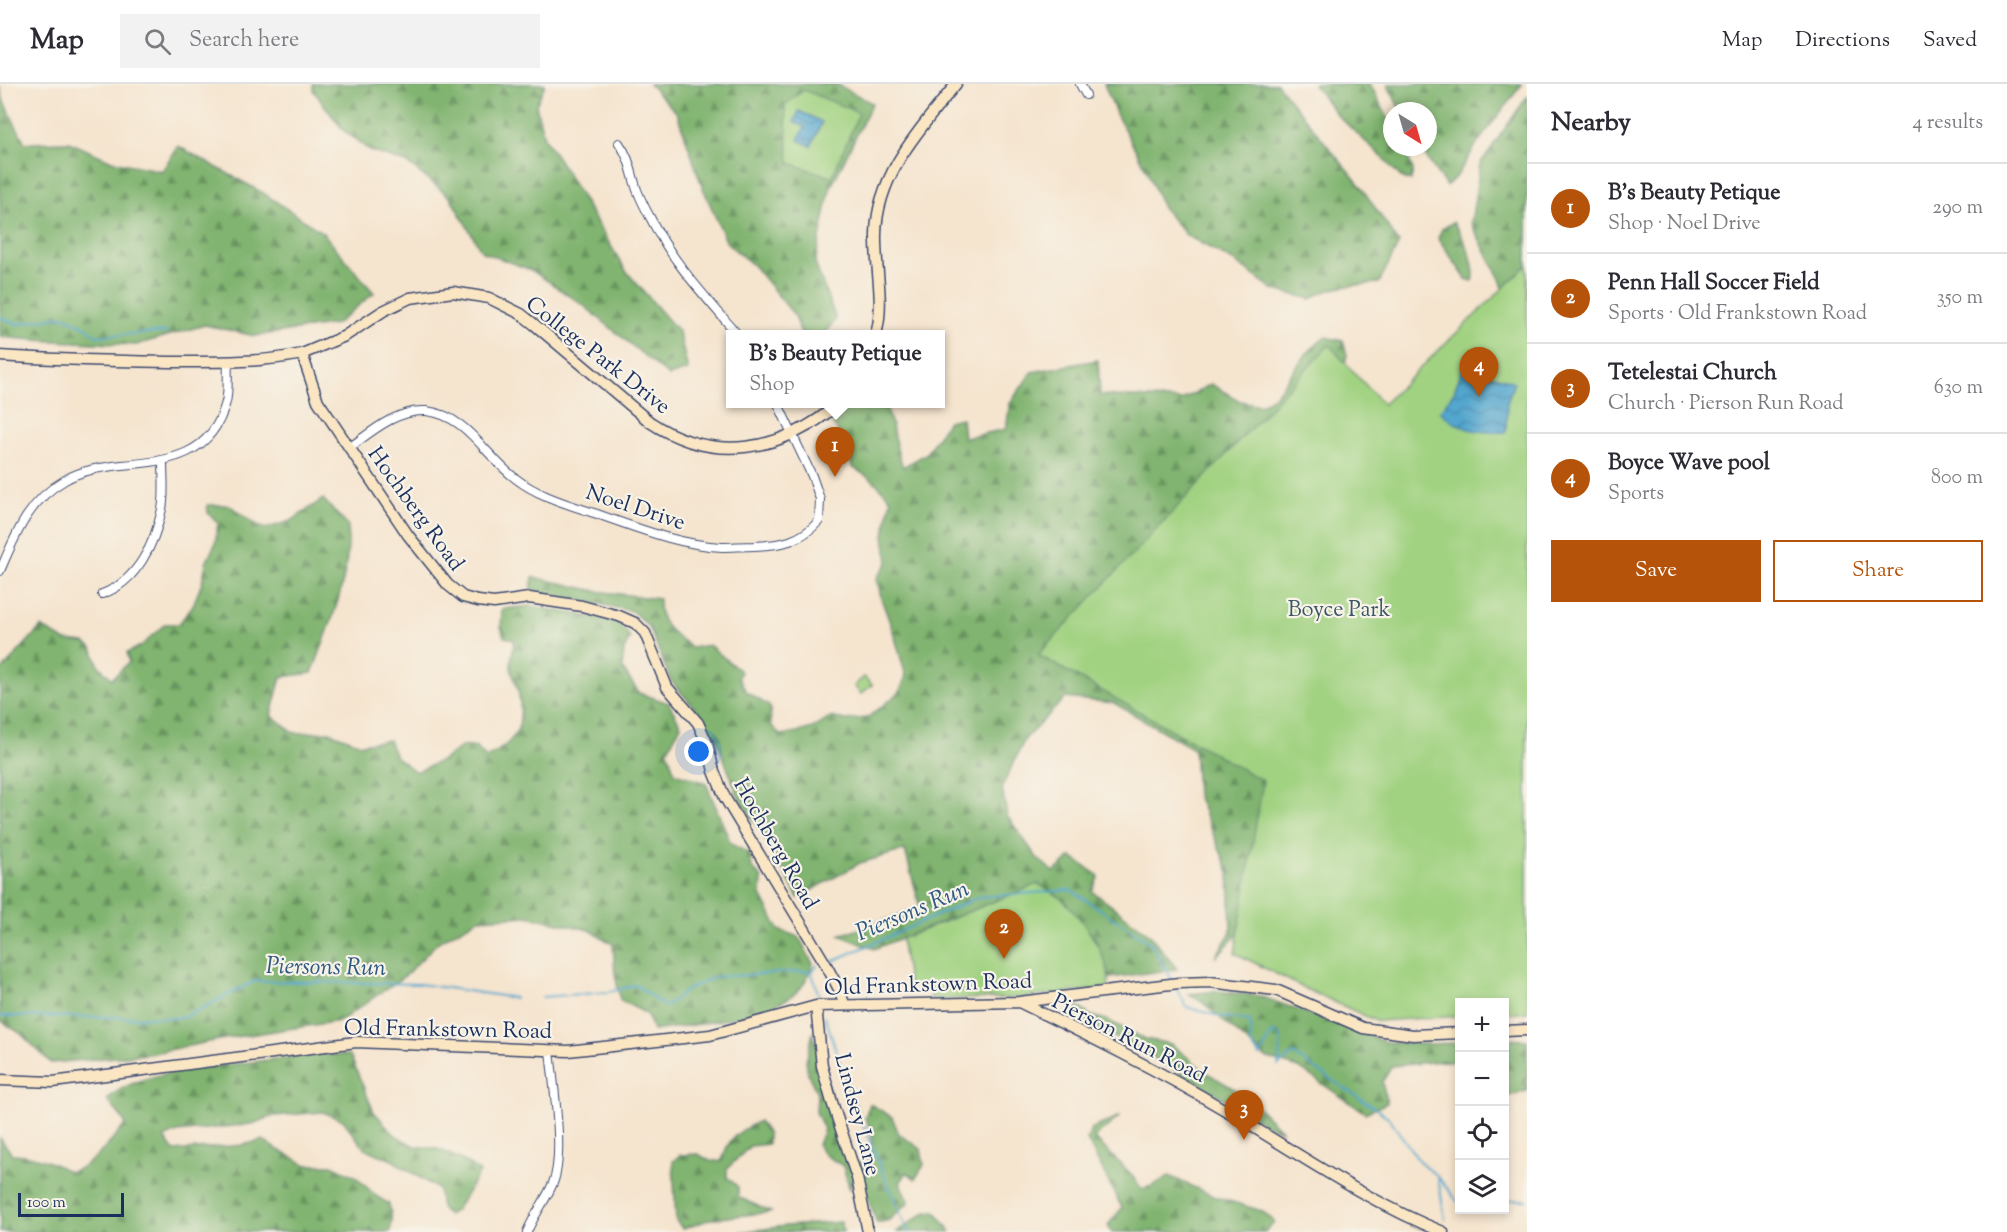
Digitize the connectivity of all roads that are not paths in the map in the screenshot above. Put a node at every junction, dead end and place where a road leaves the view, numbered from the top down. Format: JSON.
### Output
{"nodes":[{"id":1,"x":1080,"y":84,"type":"edge"},
{"id":2,"x":951,"y":86,"type":"edge"},
{"id":3,"x":1086,"y":95,"type":"dead end"},
{"id":4,"x":619,"y":143,"type":"dead end"},
{"id":5,"x":733,"y":330,"type":"edge"},
{"id":6,"x":876,"y":330,"type":"edge"},
{"id":7,"x":302,"y":354,"type":"junction"},
{"id":8,"x":0,"y":356,"type":"edge"},
{"id":9,"x":228,"y":361,"type":"junction"},
{"id":10,"x":780,"y":408,"type":"edge"},
{"id":11,"x":833,"y":408,"type":"edge"},
{"id":12,"x":792,"y":434,"type":"junction"},
{"id":13,"x":350,"y":448,"type":"junction"},
{"id":14,"x":163,"y":462,"type":"junction"},
{"id":15,"x":0,"y":571,"type":"edge"},
{"id":16,"x":102,"y":594,"type":"dead end"},
{"id":17,"x":1019,"y":1002,"type":"junction"},
{"id":18,"x":844,"y":1004,"type":"junction"},
{"id":19,"x":816,"y":1006,"type":"junction"},
{"id":20,"x":1527,"y":1030,"type":"edge"},
{"id":21,"x":1509,"y":1031,"type":"edge"},
{"id":22,"x":1455,"y":1033,"type":"edge"},
{"id":23,"x":550,"y":1050,"type":"junction"},
{"id":24,"x":0,"y":1080,"type":"edge"},
{"id":25,"x":527,"y":1232,"type":"edge"},
{"id":26,"x":868,"y":1232,"type":"edge"},
{"id":27,"x":1443,"y":1232,"type":"edge"}],
"edges":[{"from":1,"to":3,"type":"street"},
{"from":2,"to":6,"type":"street"},
{"from":4,"to":5,"type":"street"},
{"from":7,"to":9,"type":"street"},
{"from":7,"to":12,"type":"street","name":"College Park Drive"},
{"from":7,"to":13,"type":"street","name":"Hochberg Road"},
{"from":8,"to":9,"type":"street"},
{"from":9,"to":14,"type":"street"},
{"from":10,"to":12,"type":"street","name":"Noel Drive"},
{"from":11,"to":12,"type":"street","name":"College Park Drive"},
{"from":12,"to":13,"type":"street","name":"Noel Drive"},
{"from":13,"to":18,"type":"street","name":"Hochberg Road"},
{"from":14,"to":15,"type":"street"},
{"from":14,"to":16,"type":"street"},
{"from":17,"to":18,"type":"street","name":"Old Frankstown Road"},
{"from":17,"to":22,"type":"street","name":"Old Frankstown Road"},
{"from":17,"to":27,"type":"street","name":"Pierson Run Road"},
{"from":18,"to":19,"type":"street","name":"Old Frankstown Road"},
{"from":19,"to":23,"type":"street","name":"Old Frankstown Road"},
{"from":19,"to":26,"type":"street","name":"Lindsey Lane"},
{"from":20,"to":21,"type":"street"},
{"from":23,"to":24,"type":"street","name":"Old Frankstown Road"},
{"from":23,"to":25,"type":"street"}]}
